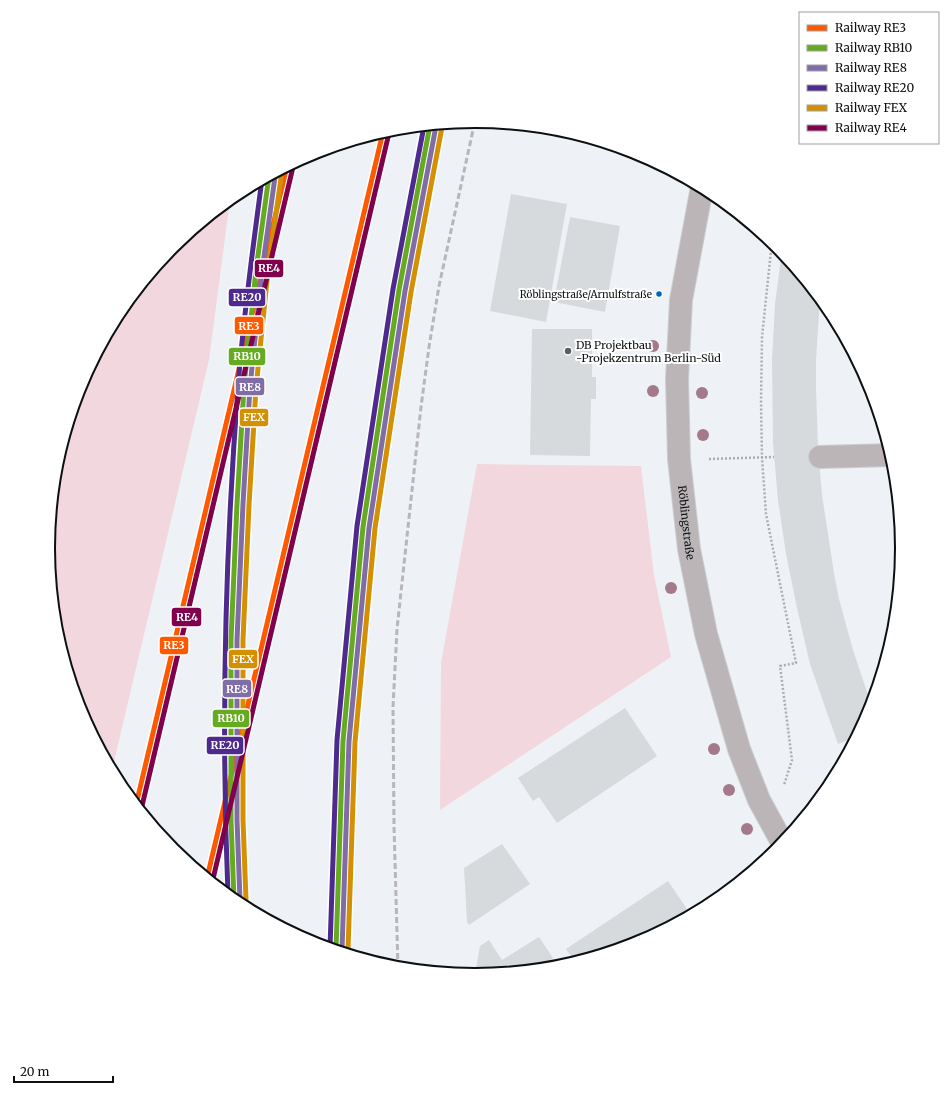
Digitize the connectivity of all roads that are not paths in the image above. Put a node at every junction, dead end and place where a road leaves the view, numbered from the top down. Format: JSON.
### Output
{"nodes":[{"id":1,"x":701,"y":193,"type":"edge"},
{"id":2,"x":886,"y":455,"type":"edge"},
{"id":3,"x":820,"y":457,"type":"dead end"},
{"id":4,"x":780,"y":838,"type":"edge"}],
"edges":[{"from":1,"to":4,"type":"street","name":"Röblingstraße"},
{"from":2,"to":3,"type":"street"}]}
